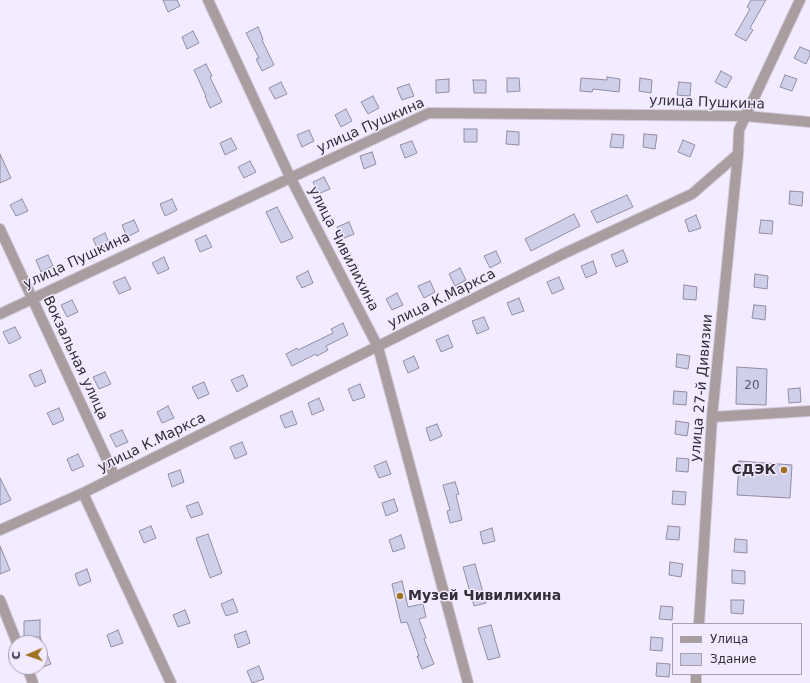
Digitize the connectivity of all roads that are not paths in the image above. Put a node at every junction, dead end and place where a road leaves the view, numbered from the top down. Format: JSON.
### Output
{"nodes":[{"id":1,"x":208,"y":0,"type":"edge"},
{"id":2,"x":798,"y":1,"type":"edge"},
{"id":3,"x":746,"y":116,"type":"junction"},
{"id":4,"x":810,"y":122,"type":"edge"},
{"id":5,"x":738,"y":154,"type":"junction"},
{"id":6,"x":290,"y":177,"type":"junction"},
{"id":7,"x":0,"y":229,"type":"edge"},
{"id":8,"x":32,"y":298,"type":"junction"},
{"id":9,"x":0,"y":314,"type":"edge"},
{"id":10,"x":378,"y":347,"type":"junction"},
{"id":11,"x":810,"y":411,"type":"edge"},
{"id":12,"x":712,"y":417,"type":"junction"},
{"id":13,"x":114,"y":477,"type":"junction"},
{"id":14,"x":83,"y":493,"type":"junction"},
{"id":15,"x":0,"y":530,"type":"edge"},
{"id":16,"x":0,"y":600,"type":"edge"},
{"id":17,"x":699,"y":623,"type":"edge"},
{"id":18,"x":14,"y":635,"type":"edge"},
{"id":19,"x":171,"y":683,"type":"edge"},
{"id":20,"x":468,"y":683,"type":"edge"}],
"edges":[{"from":1,"to":6,"type":"street","name":"улица Чивилихина"},
{"from":2,"to":3,"type":"street"},
{"from":3,"to":4,"type":"street","name":"улица Пушкина"},
{"from":3,"to":5,"type":"street"},
{"from":3,"to":6,"type":"street","name":"улица Пушкина"},
{"from":5,"to":10,"type":"street","name":"улица К.Маркса"},
{"from":5,"to":12,"type":"street","name":"улица 27-й Дивизии"},
{"from":6,"to":8,"type":"street","name":"улица Пушкина"},
{"from":6,"to":10,"type":"street","name":"улица Чивилихина"},
{"from":7,"to":8,"type":"street","name":"Вокзальная улица"},
{"from":8,"to":9,"type":"street","name":"улица Пушкина"},
{"from":8,"to":13,"type":"street","name":"Вокзальная улица"},
{"from":10,"to":13,"type":"street","name":"улица К.Маркса"},
{"from":10,"to":20,"type":"street","name":"улица Чивилихина"},
{"from":11,"to":12,"type":"street"},
{"from":12,"to":17,"type":"street","name":"улица 27-й Дивизии"},
{"from":13,"to":14,"type":"street","name":"улица К.Маркса"},
{"from":14,"to":15,"type":"street","name":"улица К.Маркса"},
{"from":14,"to":19,"type":"street"},
{"from":16,"to":18,"type":"street"}]}
